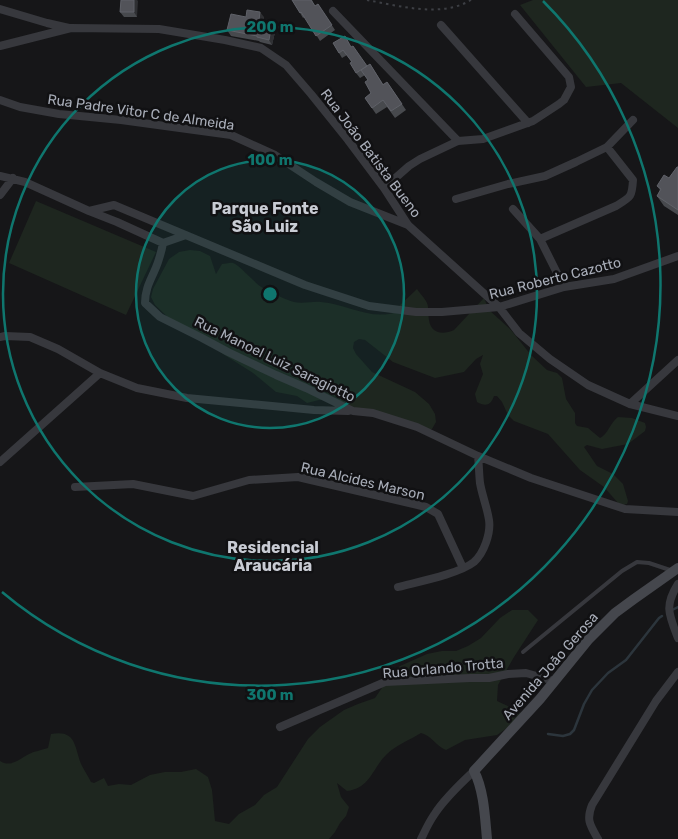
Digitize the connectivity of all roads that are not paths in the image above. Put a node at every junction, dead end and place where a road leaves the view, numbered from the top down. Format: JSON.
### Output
{"nodes":[{"id":1,"x":0,"y":9,"type":"edge"},
{"id":2,"x":333,"y":11,"type":"dead end"},
{"id":3,"x":515,"y":14,"type":"dead end"},
{"id":4,"x":441,"y":25,"type":"dead end"},
{"id":5,"x":71,"y":28,"type":"junction"},
{"id":6,"x":0,"y":46,"type":"edge"},
{"id":7,"x":0,"y":100,"type":"edge"},
{"id":8,"x":633,"y":120,"type":"dead end"},
{"id":9,"x":528,"y":123,"type":"junction"},
{"id":10,"x":458,"y":141,"type":"junction"},
{"id":11,"x":608,"y":147,"type":"junction"},
{"id":12,"x":0,"y":176,"type":"edge"},
{"id":13,"x":13,"y":178,"type":"junction"},
{"id":14,"x":384,"y":188,"type":"junction"},
{"id":15,"x":0,"y":195,"type":"edge"},
{"id":16,"x":456,"y":199,"type":"dead end"},
{"id":17,"x":513,"y":209,"type":"dead end"},
{"id":18,"x":89,"y":211,"type":"junction"},
{"id":19,"x":408,"y":225,"type":"junction"},
{"id":20,"x":186,"y":235,"type":"junction"},
{"id":21,"x":540,"y":239,"type":"junction"},
{"id":22,"x":162,"y":243,"type":"junction"},
{"id":23,"x":678,"y":256,"type":"edge"},
{"id":24,"x":564,"y":287,"type":"junction"},
{"id":25,"x":499,"y":307,"type":"junction"},
{"id":26,"x":2,"y":338,"type":"edge"},
{"id":27,"x":678,"y":360,"type":"edge"},
{"id":28,"x":100,"y":373,"type":"junction"},
{"id":29,"x":630,"y":404,"type":"junction"},
{"id":30,"x":353,"y":411,"type":"junction"},
{"id":31,"x":678,"y":416,"type":"edge"},
{"id":32,"x":478,"y":456,"type":"junction"},
{"id":33,"x":0,"y":462,"type":"edge"},
{"id":34,"x":75,"y":487,"type":"dead end"},
{"id":35,"x":678,"y":512,"type":"edge"},
{"id":36,"x":463,"y":568,"type":"junction"},
{"id":37,"x":676,"y":570,"type":"edge"},
{"id":38,"x":678,"y":584,"type":"edge"},
{"id":39,"x":398,"y":587,"type":"dead end"},
{"id":40,"x":678,"y":638,"type":"edge"},
{"id":41,"x":523,"y":652,"type":"dead end"},
{"id":42,"x":678,"y":672,"type":"edge"},
{"id":43,"x":554,"y":681,"type":"junction"},
{"id":44,"x":280,"y":726,"type":"dead end"},
{"id":45,"x":474,"y":772,"type":"junction"},
{"id":46,"x":421,"y":839,"type":"edge"},
{"id":47,"x":487,"y":839,"type":"edge"},
{"id":48,"x":598,"y":839,"type":"edge"}],
"edges":[{"from":1,"to":5,"type":"street"},
{"from":2,"to":10,"type":"street"},
{"from":3,"to":9,"type":"street"},
{"from":4,"to":9,"type":"street"},
{"from":5,"to":6,"type":"street","name":"Rua João Batista Bueno"},
{"from":5,"to":14,"type":"street","name":"Rua João Batista Bueno"},
{"from":7,"to":19,"type":"street","name":"Rua Padre Vitor C de Almeida"},
{"from":8,"to":11,"type":"street"},
{"from":9,"to":10,"type":"street"},
{"from":10,"to":14,"type":"street"},
{"from":11,"to":16,"type":"street"},
{"from":11,"to":21,"type":"street"},
{"from":12,"to":13,"type":"street"},
{"from":13,"to":15,"type":"street"},
{"from":13,"to":18,"type":"street"},
{"from":14,"to":19,"type":"street","name":"Rua João Batista Bueno"},
{"from":17,"to":21,"type":"street"},
{"from":18,"to":20,"type":"street","name":"Rua Roberto Cazotto"},
{"from":18,"to":22,"type":"street"},
{"from":19,"to":25,"type":"street","name":"Rua João Batista Bueno"},
{"from":20,"to":22,"type":"street"},
{"from":20,"to":25,"type":"street","name":"Rua Roberto Cazotto"},
{"from":21,"to":24,"type":"street"},
{"from":22,"to":30,"type":"street","name":"Rua Manoel Luiz Saragiotto"},
{"from":23,"to":24,"type":"street","name":"Rua Roberto Cazotto"},
{"from":24,"to":25,"type":"street","name":"Rua Roberto Cazotto"},
{"from":25,"to":29,"type":"street","name":"Rua João Batista Bueno"},
{"from":26,"to":28,"type":"street"},
{"from":27,"to":29,"type":"street"},
{"from":28,"to":30,"type":"street"},
{"from":28,"to":33,"type":"street"},
{"from":29,"to":31,"type":"street","name":"Rua João Batista Bueno"},
{"from":30,"to":32,"type":"street","name":"Rua Manoel Luiz Saragiotto"},
{"from":32,"to":35,"type":"street","name":"Rua Manoel Luiz Saragiotto"},
{"from":32,"to":36,"type":"street"},
{"from":34,"to":36,"type":"street","name":"Rua Alcides Marson"},
{"from":36,"to":39,"type":"street"},
{"from":37,"to":41,"type":"lane"},
{"from":37,"to":43,"type":"main road","name":"Avenida João Gerosa"},
{"from":38,"to":40,"type":"street"},
{"from":42,"to":48,"type":"street"},
{"from":43,"to":44,"type":"street","name":"Rua Orlando Trotta"},
{"from":43,"to":45,"type":"main road","name":"Avenida João Gerosa"},
{"from":45,"to":46,"type":"street"},
{"from":45,"to":47,"type":"main road"}]}
